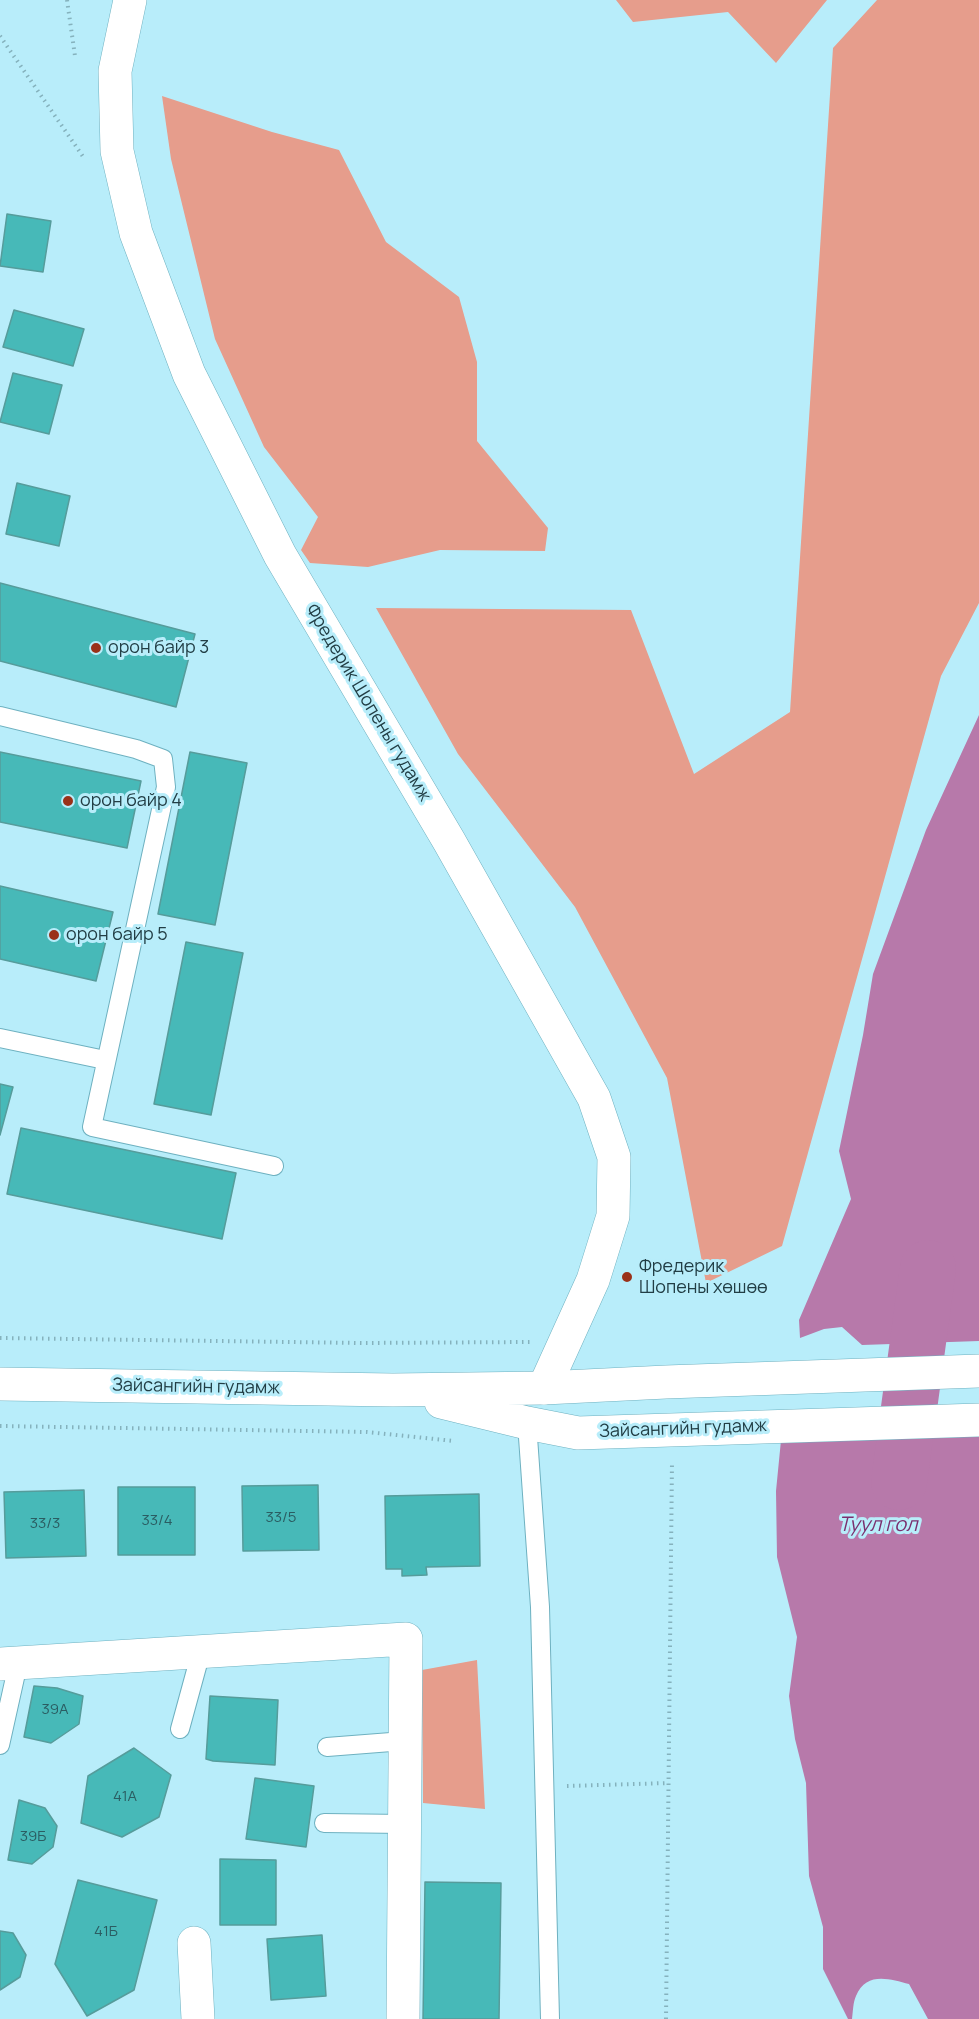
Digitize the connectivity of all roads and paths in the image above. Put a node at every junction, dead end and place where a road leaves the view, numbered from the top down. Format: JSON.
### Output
{"nodes":[{"id":1,"x":68,"y":0,"type":"edge"},
{"id":2,"x":130,"y":0,"type":"edge"},
{"id":3,"x":0,"y":36,"type":"edge"},
{"id":4,"x":75,"y":56,"type":"dead end"},
{"id":5,"x":88,"y":164,"type":"dead end"},
{"id":6,"x":0,"y":716,"type":"edge"},
{"id":7,"x":0,"y":1038,"type":"edge"},
{"id":8,"x":105,"y":1060,"type":"junction"},
{"id":9,"x":274,"y":1166,"type":"dead end"},
{"id":10,"x":0,"y":1338,"type":"edge"},
{"id":11,"x":560,"y":1354,"type":"junction"},
{"id":12,"x":979,"y":1371,"type":"edge"},
{"id":13,"x":0,"y":1384,"type":"edge"},
{"id":14,"x":544,"y":1388,"type":"junction"},
{"id":15,"x":393,"y":1390,"type":"junction"},
{"id":16,"x":979,"y":1420,"type":"edge"},
{"id":17,"x":527,"y":1423,"type":"junction"},
{"id":18,"x":0,"y":1426,"type":"edge"},
{"id":19,"x":460,"y":1441,"type":"dead end"},
{"id":20,"x":673,"y":1445,"type":"junction"},
{"id":21,"x":201,"y":1652,"type":"junction"},
{"id":22,"x":9,"y":1664,"type":"edge"},
{"id":23,"x":180,"y":1729,"type":"dead end"},
{"id":24,"x":404,"y":1741,"type":"junction"},
{"id":25,"x":0,"y":1745,"type":"edge"},
{"id":26,"x":327,"y":1747,"type":"dead end"},
{"id":27,"x":669,"y":1783,"type":"junction"},
{"id":28,"x":585,"y":1786,"type":"dead end"},
{"id":29,"x":324,"y":1823,"type":"dead end"},
{"id":30,"x":405,"y":1824,"type":"junction"},
{"id":31,"x":194,"y":1943,"type":"dead end"},
{"id":32,"x":198,"y":2019,"type":"edge"},
{"id":33,"x":403,"y":2019,"type":"edge"},
{"id":34,"x":550,"y":2019,"type":"edge"},
{"id":35,"x":666,"y":2019,"type":"edge"}],
"edges":[{"from":1,"to":4,"type":"path"},
{"from":2,"to":11,"type":"street","name":"Фредерик Шопены гудамж"},
{"from":3,"to":5,"type":"path"},
{"from":6,"to":8,"type":"lane"},
{"from":7,"to":8,"type":"lane"},
{"from":8,"to":9,"type":"lane"},
{"from":10,"to":11,"type":"path"},
{"from":11,"to":14,"type":"street","name":"Фредерик Шопены гудамж"},
{"from":12,"to":14,"type":"street","name":"Зайсангийн гудамж"},
{"from":13,"to":15,"type":"street","name":"Зайсангийн гудамж"},
{"from":14,"to":15,"type":"street","name":"Зайсангийн гудамж"},
{"from":15,"to":17,"type":"street","name":"Зайсангийн гудамж"},
{"from":16,"to":20,"type":"street","name":"Зайсангийн гудамж"},
{"from":17,"to":20,"type":"street","name":"Зайсангийн гудамж"},
{"from":17,"to":34,"type":"lane"},
{"from":18,"to":19,"type":"path"},
{"from":20,"to":27,"type":"path"},
{"from":21,"to":22,"type":"street"},
{"from":21,"to":23,"type":"lane"},
{"from":21,"to":24,"type":"street"},
{"from":22,"to":25,"type":"lane"},
{"from":24,"to":26,"type":"lane"},
{"from":24,"to":30,"type":"street"},
{"from":27,"to":28,"type":"path"},
{"from":27,"to":35,"type":"path"},
{"from":29,"to":30,"type":"lane"},
{"from":30,"to":33,"type":"street"},
{"from":31,"to":32,"type":"street"}]}
